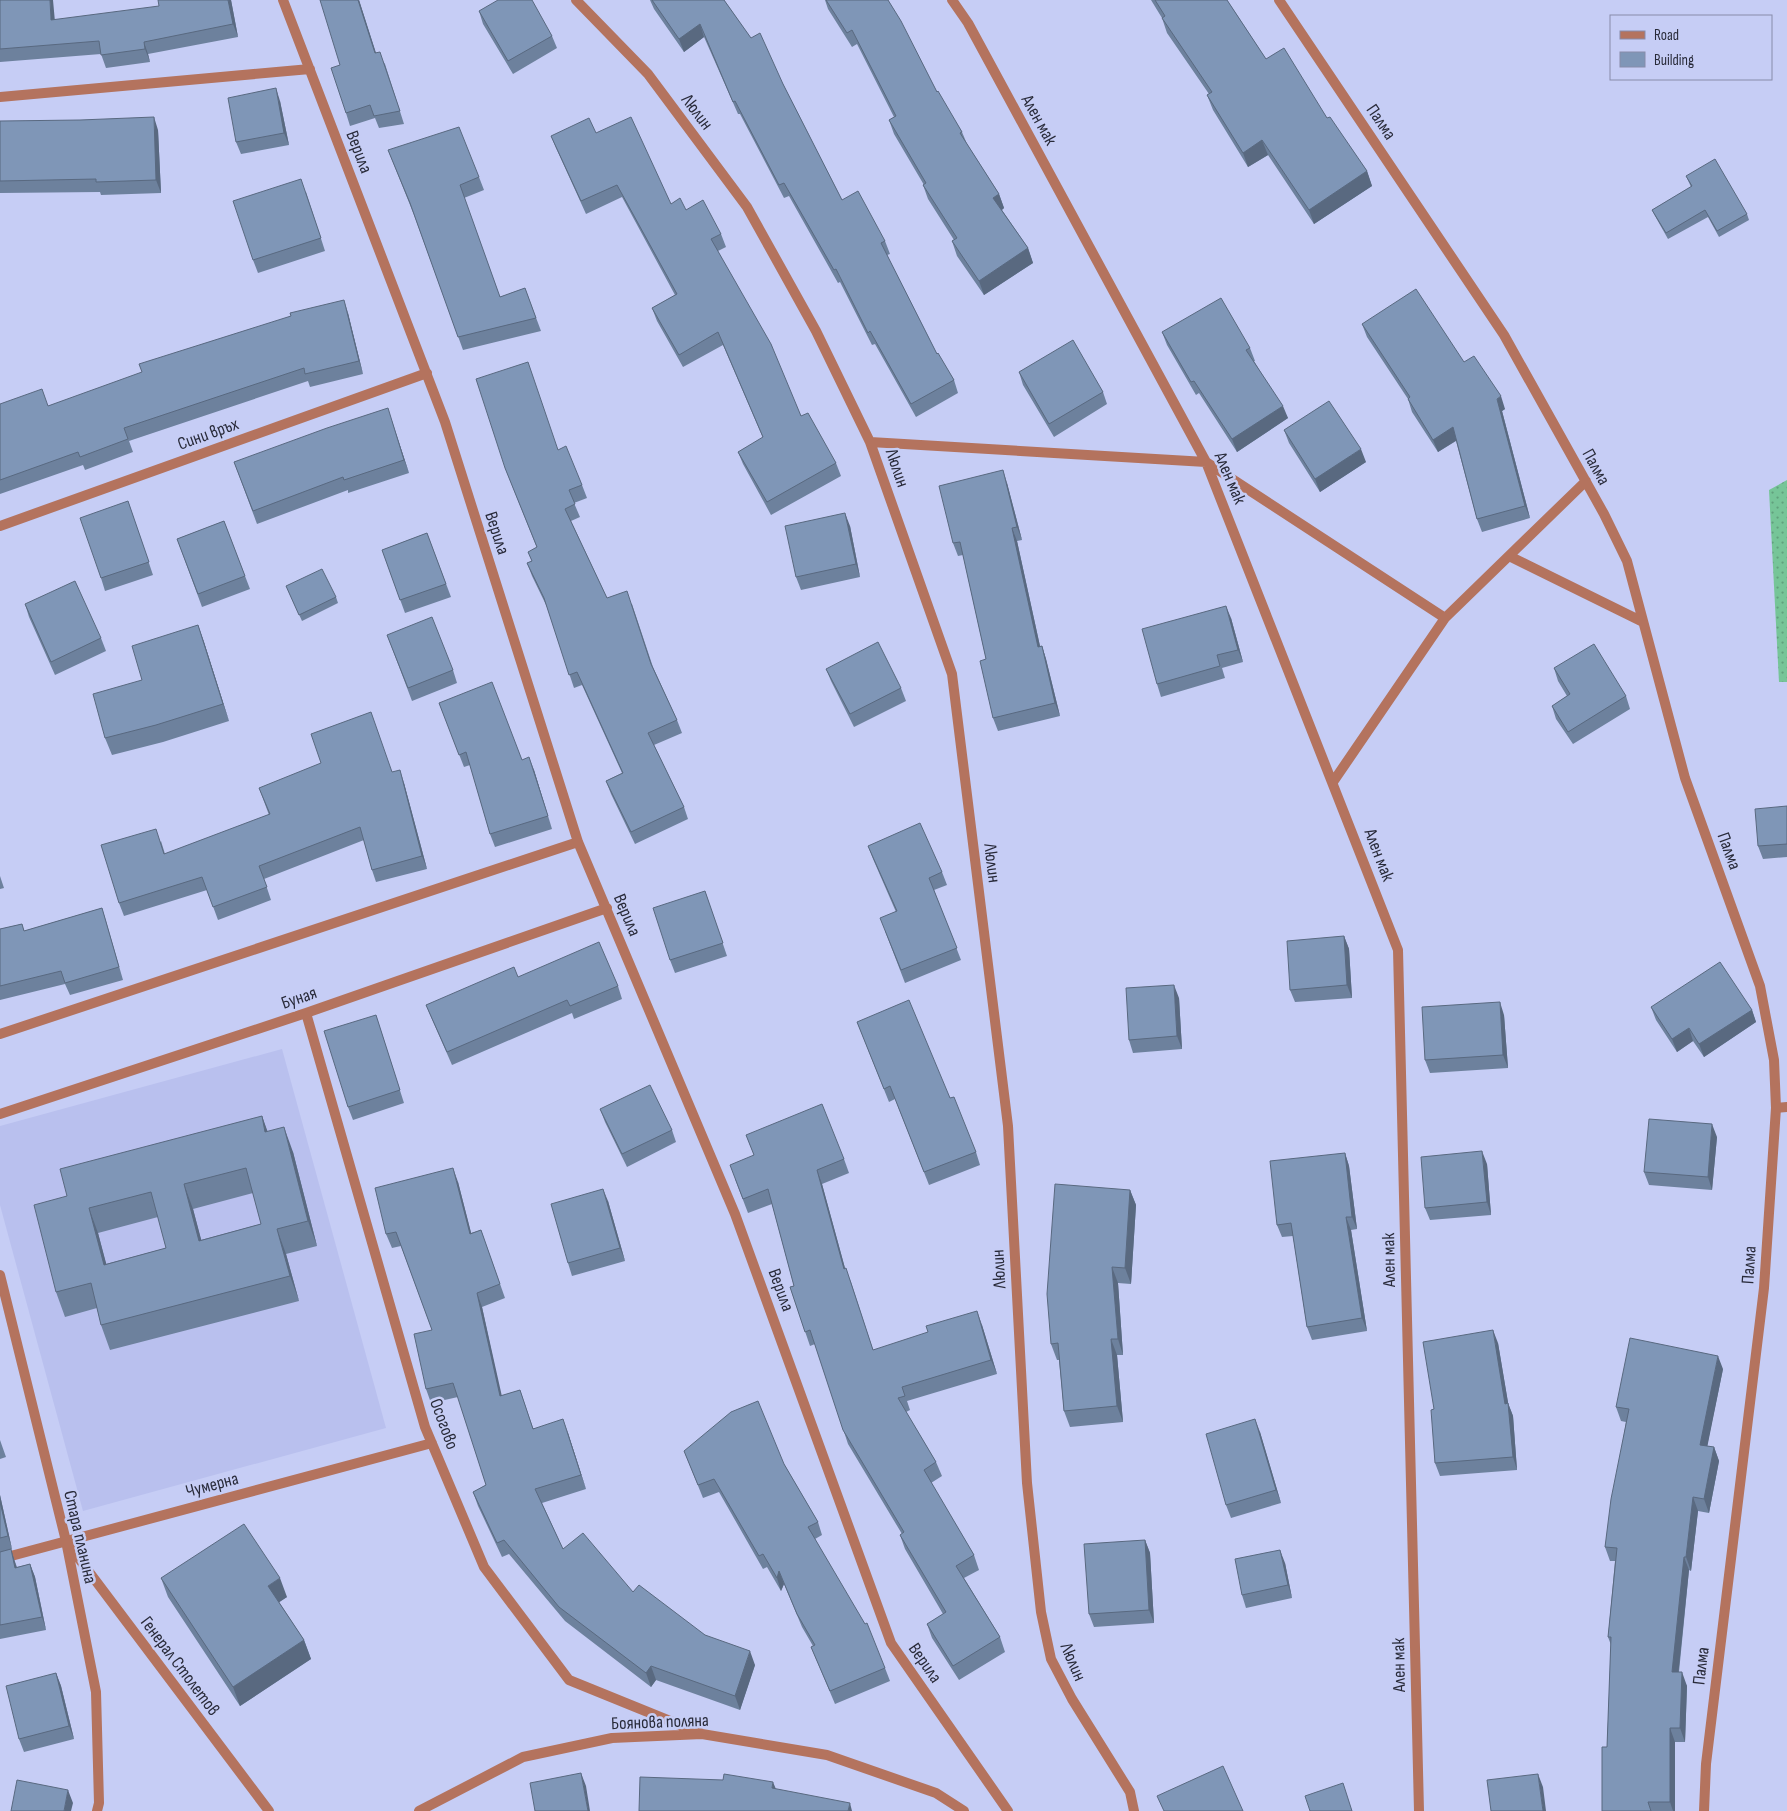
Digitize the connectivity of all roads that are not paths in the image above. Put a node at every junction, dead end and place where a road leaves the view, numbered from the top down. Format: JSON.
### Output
{"nodes":[{"id":1,"x":283,"y":0,"type":"edge"},
{"id":2,"x":576,"y":0,"type":"edge"},
{"id":3,"x":952,"y":0,"type":"edge"},
{"id":4,"x":1279,"y":0,"type":"edge"},
{"id":5,"x":310,"y":69,"type":"junction"},
{"id":6,"x":0,"y":97,"type":"edge"},
{"id":7,"x":426,"y":374,"type":"junction"},
{"id":8,"x":870,"y":442,"type":"junction"},
{"id":9,"x":1206,"y":462,"type":"junction"},
{"id":10,"x":1586,"y":481,"type":"junction"},
{"id":11,"x":0,"y":526,"type":"edge"},
{"id":12,"x":1509,"y":556,"type":"junction"},
{"id":13,"x":1445,"y":618,"type":"junction"},
{"id":14,"x":1643,"y":622,"type":"junction"},
{"id":15,"x":1333,"y":782,"type":"junction"},
{"id":16,"x":578,"y":842,"type":"junction"},
{"id":17,"x":607,"y":908,"type":"junction"},
{"id":18,"x":306,"y":1013,"type":"junction"},
{"id":19,"x":0,"y":1034,"type":"edge"},
{"id":20,"x":1776,"y":1108,"type":"junction"},
{"id":21,"x":1787,"y":1108,"type":"edge"},
{"id":22,"x":0,"y":1114,"type":"edge"},
{"id":23,"x":0,"y":1275,"type":"edge"},
{"id":24,"x":432,"y":1443,"type":"junction"},
{"id":25,"x":66,"y":1542,"type":"junction"},
{"id":26,"x":0,"y":1560,"type":"edge"},
{"id":27,"x":702,"y":1734,"type":"junction"},
{"id":28,"x":97,"y":1811,"type":"edge"},
{"id":29,"x":269,"y":1811,"type":"edge"},
{"id":30,"x":419,"y":1811,"type":"edge"},
{"id":31,"x":964,"y":1811,"type":"edge"},
{"id":32,"x":1008,"y":1811,"type":"edge"},
{"id":33,"x":1134,"y":1811,"type":"edge"},
{"id":34,"x":1419,"y":1811,"type":"edge"},
{"id":35,"x":1704,"y":1811,"type":"edge"}],
"edges":[{"from":1,"to":5,"type":"street","name":"Верила"},
{"from":2,"to":8,"type":"street","name":"Люлин"},
{"from":3,"to":9,"type":"street","name":"Ален мак"},
{"from":4,"to":10,"type":"street","name":"Палма"},
{"from":5,"to":6,"type":"street"},
{"from":5,"to":7,"type":"street","name":"Верила"},
{"from":7,"to":11,"type":"street","name":"Сини връх"},
{"from":7,"to":16,"type":"street","name":"Верила"},
{"from":8,"to":9,"type":"street"},
{"from":8,"to":33,"type":"street","name":"Люлин"},
{"from":9,"to":13,"type":"street"},
{"from":9,"to":15,"type":"street","name":"Ален мак"},
{"from":10,"to":12,"type":"street"},
{"from":10,"to":14,"type":"street","name":"Палма"},
{"from":12,"to":13,"type":"street"},
{"from":12,"to":14,"type":"street"},
{"from":13,"to":15,"type":"street"},
{"from":14,"to":20,"type":"street","name":"Палма"},
{"from":15,"to":34,"type":"street","name":"Ален мак"},
{"from":16,"to":17,"type":"street","name":"Верила"},
{"from":16,"to":19,"type":"street"},
{"from":17,"to":18,"type":"street","name":"Буная"},
{"from":17,"to":32,"type":"street","name":"Верила"},
{"from":18,"to":22,"type":"street","name":"Буная"},
{"from":18,"to":24,"type":"street","name":"Осогово"},
{"from":20,"to":21,"type":"street"},
{"from":20,"to":35,"type":"street","name":"Палма"},
{"from":23,"to":25,"type":"street","name":"Стара планина"},
{"from":24,"to":25,"type":"street","name":"Чумерна"},
{"from":24,"to":27,"type":"street","name":"Осогово"},
{"from":25,"to":26,"type":"street","name":"Чумерна"},
{"from":25,"to":28,"type":"street","name":"Стара планина"},
{"from":25,"to":29,"type":"street","name":"Генерал Столетов"},
{"from":27,"to":30,"type":"street","name":"Боянова поляна"},
{"from":27,"to":31,"type":"street","name":"Боянова поляна"}]}
